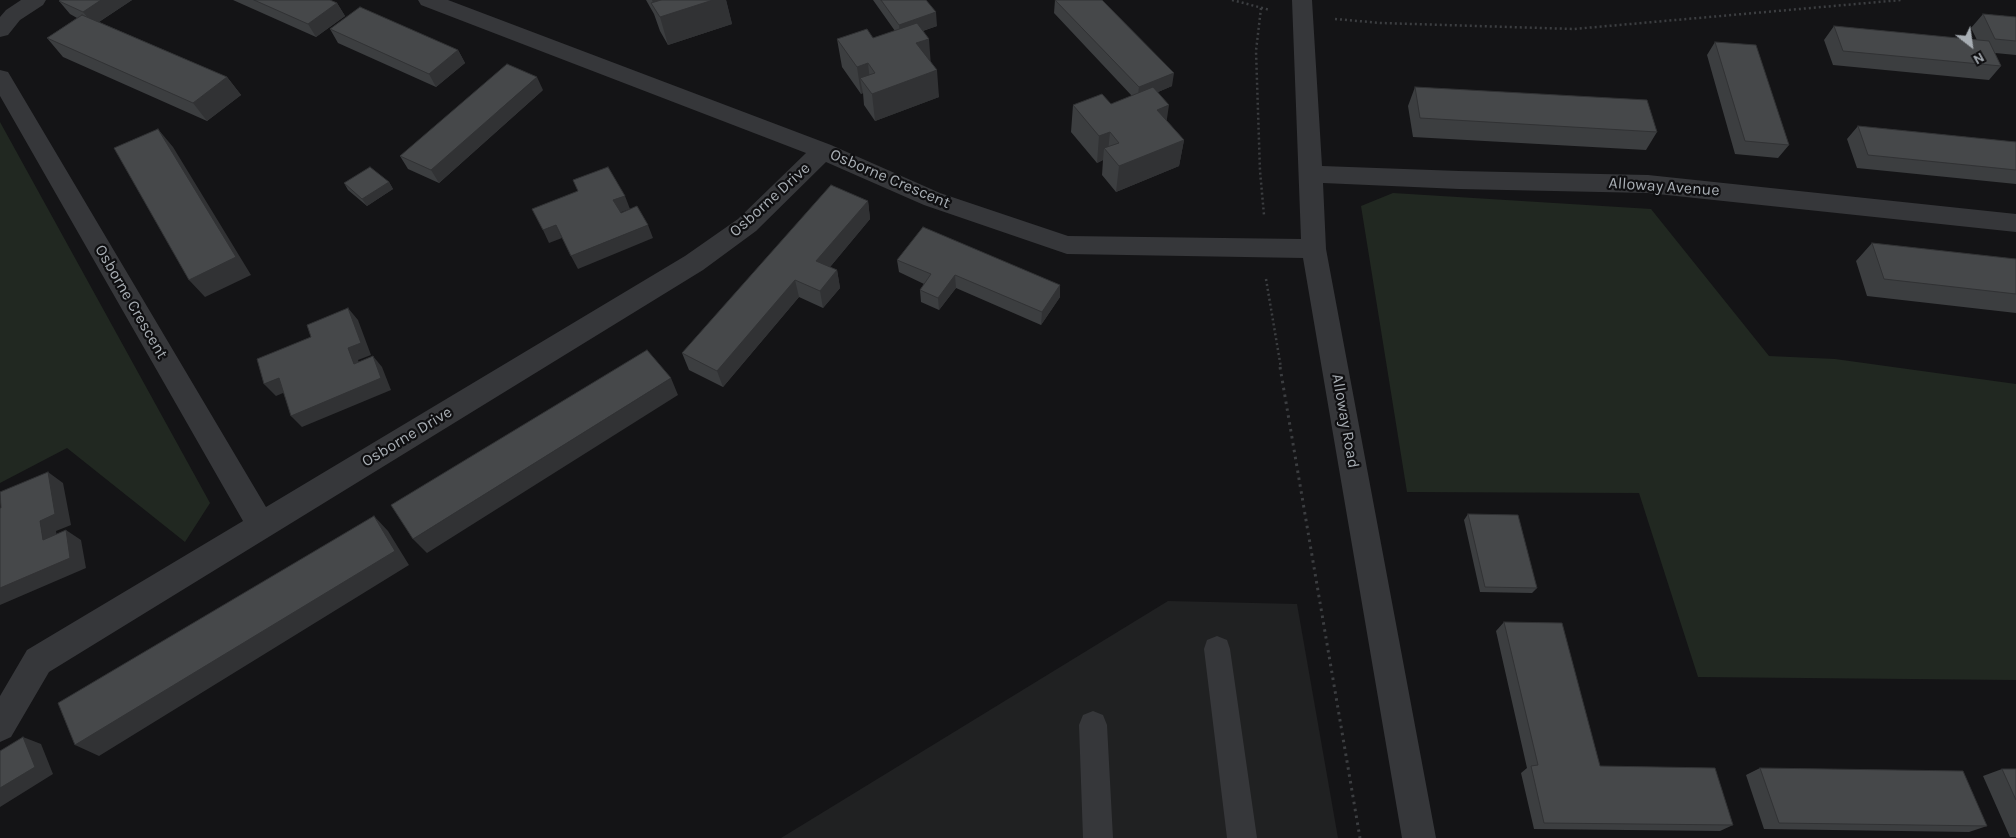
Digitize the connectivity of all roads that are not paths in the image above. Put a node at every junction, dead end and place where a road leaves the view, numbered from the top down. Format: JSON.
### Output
{"nodes":[{"id":1,"x":36,"y":0,"type":"edge"},
{"id":2,"x":428,"y":0,"type":"edge"},
{"id":3,"x":1302,"y":8,"type":"edge"},
{"id":4,"x":0,"y":30,"type":"edge"},
{"id":5,"x":0,"y":77,"type":"edge"},
{"id":6,"x":823,"y":151,"type":"junction"},
{"id":7,"x":1310,"y":174,"type":"junction"},
{"id":8,"x":2016,"y":222,"type":"edge"},
{"id":9,"x":1314,"y":249,"type":"junction"},
{"id":10,"x":261,"y":526,"type":"junction"},
{"id":11,"x":1217,"y":649,"type":"dead end"},
{"id":12,"x":1093,"y":725,"type":"dead end"},
{"id":13,"x":0,"y":726,"type":"edge"},
{"id":14,"x":1098,"y":838,"type":"edge"},
{"id":15,"x":1242,"y":838,"type":"edge"},
{"id":16,"x":1419,"y":838,"type":"edge"}],
"edges":[{"from":1,"to":4,"type":"street"},
{"from":2,"to":6,"type":"street","name":"Osborne Crescent"},
{"from":3,"to":7,"type":"street","name":"Alloway Road"},
{"from":5,"to":10,"type":"street","name":"Osborne Crescent"},
{"from":6,"to":9,"type":"street","name":"Osborne Crescent"},
{"from":6,"to":10,"type":"street","name":"Osborne Drive"},
{"from":7,"to":8,"type":"street","name":"Alloway Avenue"},
{"from":7,"to":9,"type":"street","name":"Alloway Road"},
{"from":9,"to":16,"type":"street","name":"Alloway Road"},
{"from":10,"to":13,"type":"street","name":"Osborne Drive"},
{"from":11,"to":15,"type":"lane"},
{"from":12,"to":14,"type":"lane"}]}
